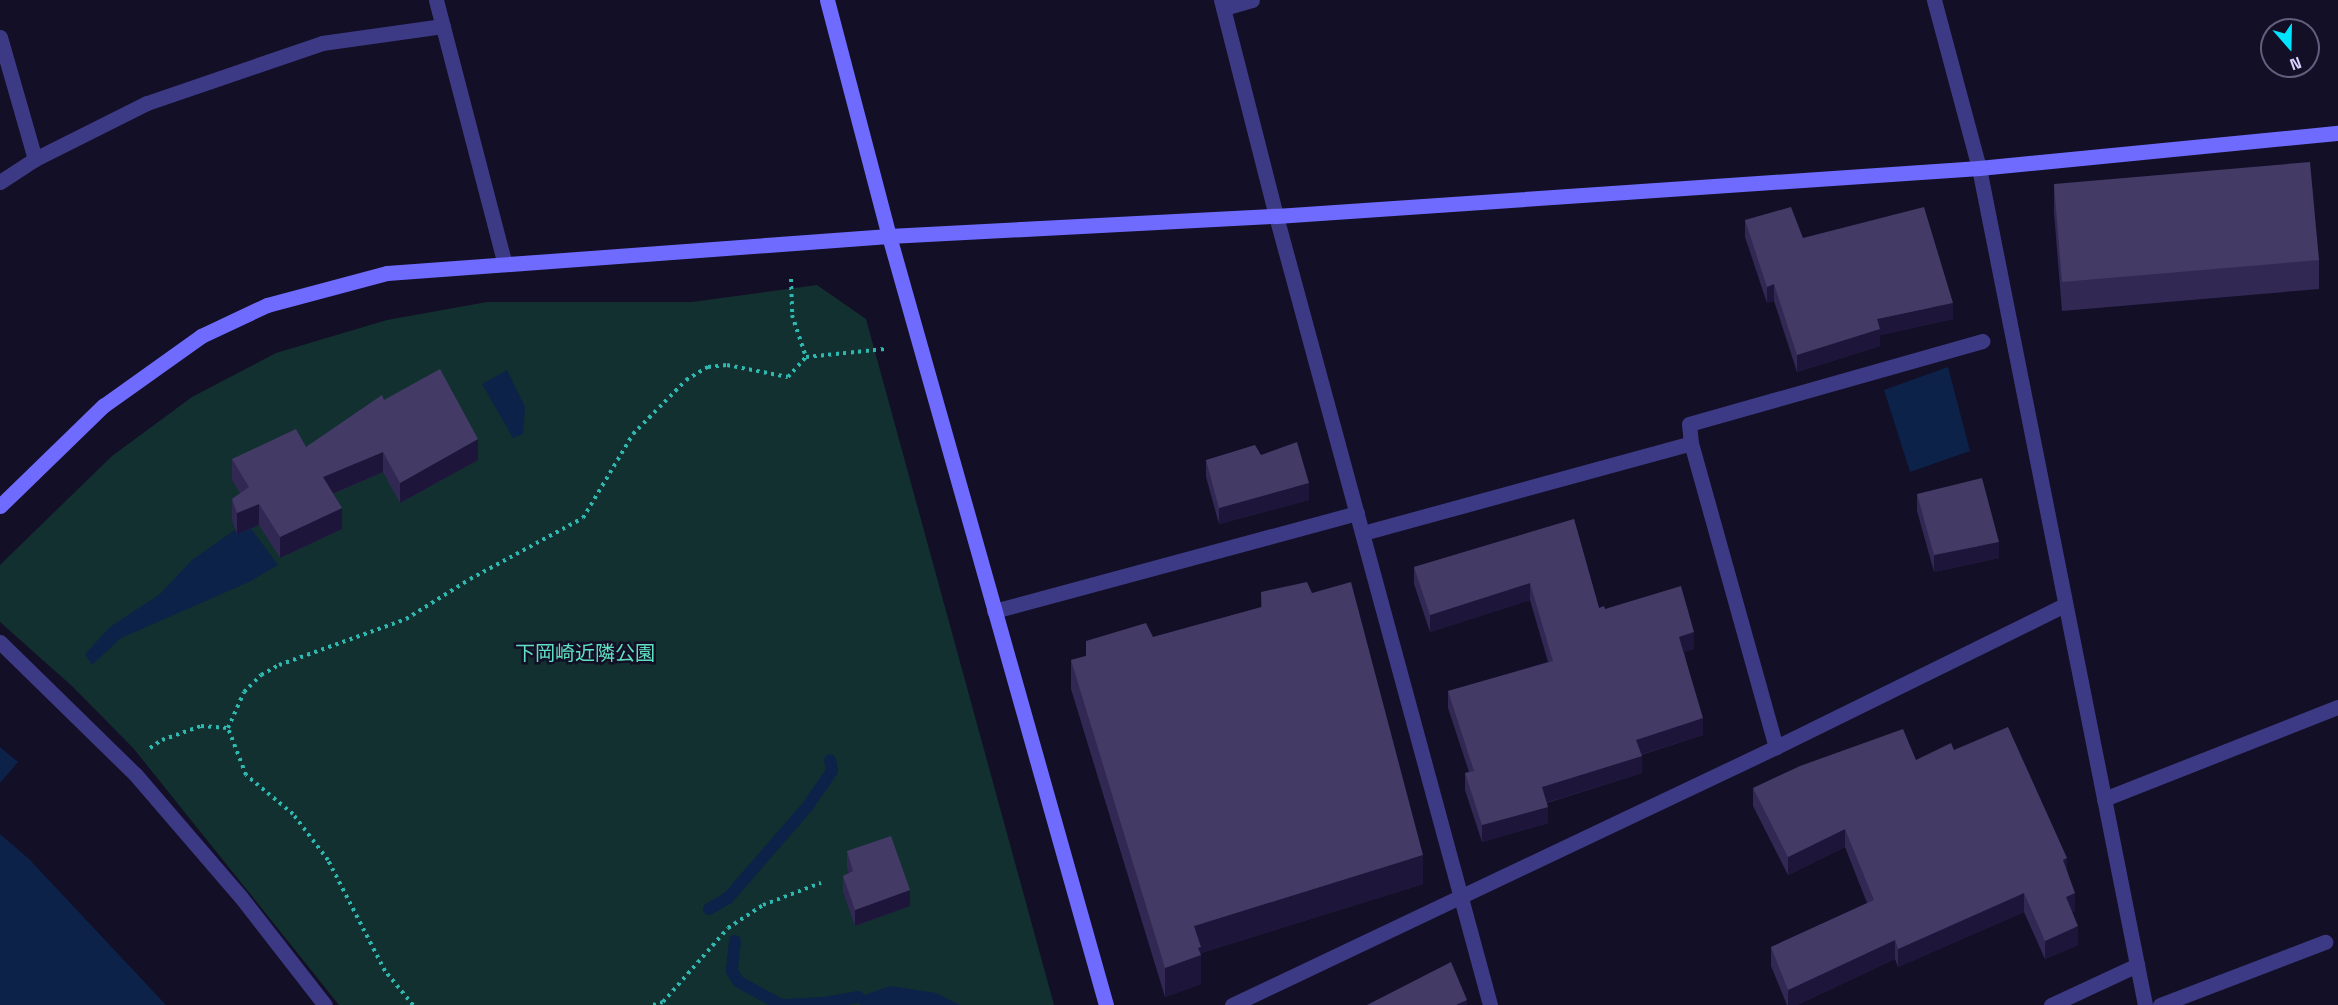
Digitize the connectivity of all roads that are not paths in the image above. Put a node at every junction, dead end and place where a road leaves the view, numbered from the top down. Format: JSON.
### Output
{"nodes":[{"id":1,"x":436,"y":0,"type":"edge"},
{"id":2,"x":827,"y":0,"type":"edge"},
{"id":3,"x":1252,"y":0,"type":"edge"},
{"id":4,"x":1934,"y":0,"type":"edge"},
{"id":5,"x":1223,"y":4,"type":"edge"},
{"id":6,"x":443,"y":26,"type":"junction"},
{"id":7,"x":0,"y":37,"type":"edge"},
{"id":8,"x":2338,"y":133,"type":"edge"},
{"id":9,"x":35,"y":159,"type":"junction"},
{"id":10,"x":1979,"y":168,"type":"junction"},
{"id":11,"x":0,"y":183,"type":"edge"},
{"id":12,"x":1276,"y":216,"type":"junction"},
{"id":13,"x":889,"y":236,"type":"junction"},
{"id":14,"x":505,"y":264,"type":"junction"},
{"id":15,"x":1982,"y":341,"type":"dead end"},
{"id":16,"x":1691,"y":442,"type":"junction"},
{"id":17,"x":0,"y":506,"type":"edge"},
{"id":18,"x":1357,"y":513,"type":"junction"},
{"id":19,"x":1363,"y":533,"type":"junction"},
{"id":20,"x":2065,"y":605,"type":"junction"},
{"id":21,"x":994,"y":611,"type":"junction"},
{"id":22,"x":0,"y":642,"type":"edge"},
{"id":23,"x":2338,"y":707,"type":"edge"},
{"id":24,"x":1776,"y":747,"type":"junction"},
{"id":25,"x":2104,"y":799,"type":"junction"},
{"id":26,"x":1460,"y":896,"type":"junction"},
{"id":27,"x":2325,"y":942,"type":"dead end"},
{"id":28,"x":2137,"y":965,"type":"junction"},
{"id":29,"x":325,"y":1005,"type":"edge"},
{"id":30,"x":1106,"y":1005,"type":"edge"},
{"id":31,"x":1233,"y":1005,"type":"edge"},
{"id":32,"x":1490,"y":1005,"type":"edge"},
{"id":33,"x":2051,"y":1005,"type":"edge"},
{"id":34,"x":2145,"y":1005,"type":"edge"},
{"id":35,"x":2160,"y":1005,"type":"edge"}],
"edges":[{"from":1,"to":6,"type":"street"},
{"from":2,"to":13,"type":"street"},
{"from":3,"to":5,"type":"street"},
{"from":4,"to":10,"type":"street"},
{"from":5,"to":12,"type":"street"},
{"from":6,"to":9,"type":"street"},
{"from":6,"to":14,"type":"street"},
{"from":7,"to":9,"type":"street"},
{"from":8,"to":10,"type":"street"},
{"from":9,"to":11,"type":"street"},
{"from":10,"to":12,"type":"street"},
{"from":10,"to":20,"type":"street"},
{"from":12,"to":13,"type":"street"},
{"from":12,"to":18,"type":"street"},
{"from":13,"to":14,"type":"street"},
{"from":13,"to":21,"type":"street"},
{"from":14,"to":17,"type":"street"},
{"from":15,"to":16,"type":"street"},
{"from":16,"to":19,"type":"street"},
{"from":16,"to":24,"type":"street"},
{"from":18,"to":19,"type":"street"},
{"from":18,"to":21,"type":"street"},
{"from":19,"to":26,"type":"street"},
{"from":20,"to":24,"type":"street"},
{"from":20,"to":25,"type":"street"},
{"from":21,"to":30,"type":"street"},
{"from":22,"to":29,"type":"street"},
{"from":23,"to":25,"type":"street"},
{"from":24,"to":26,"type":"street"},
{"from":25,"to":28,"type":"street"},
{"from":26,"to":31,"type":"street"},
{"from":26,"to":32,"type":"street"},
{"from":27,"to":35,"type":"street"},
{"from":28,"to":33,"type":"street"},
{"from":28,"to":34,"type":"street"}]}
